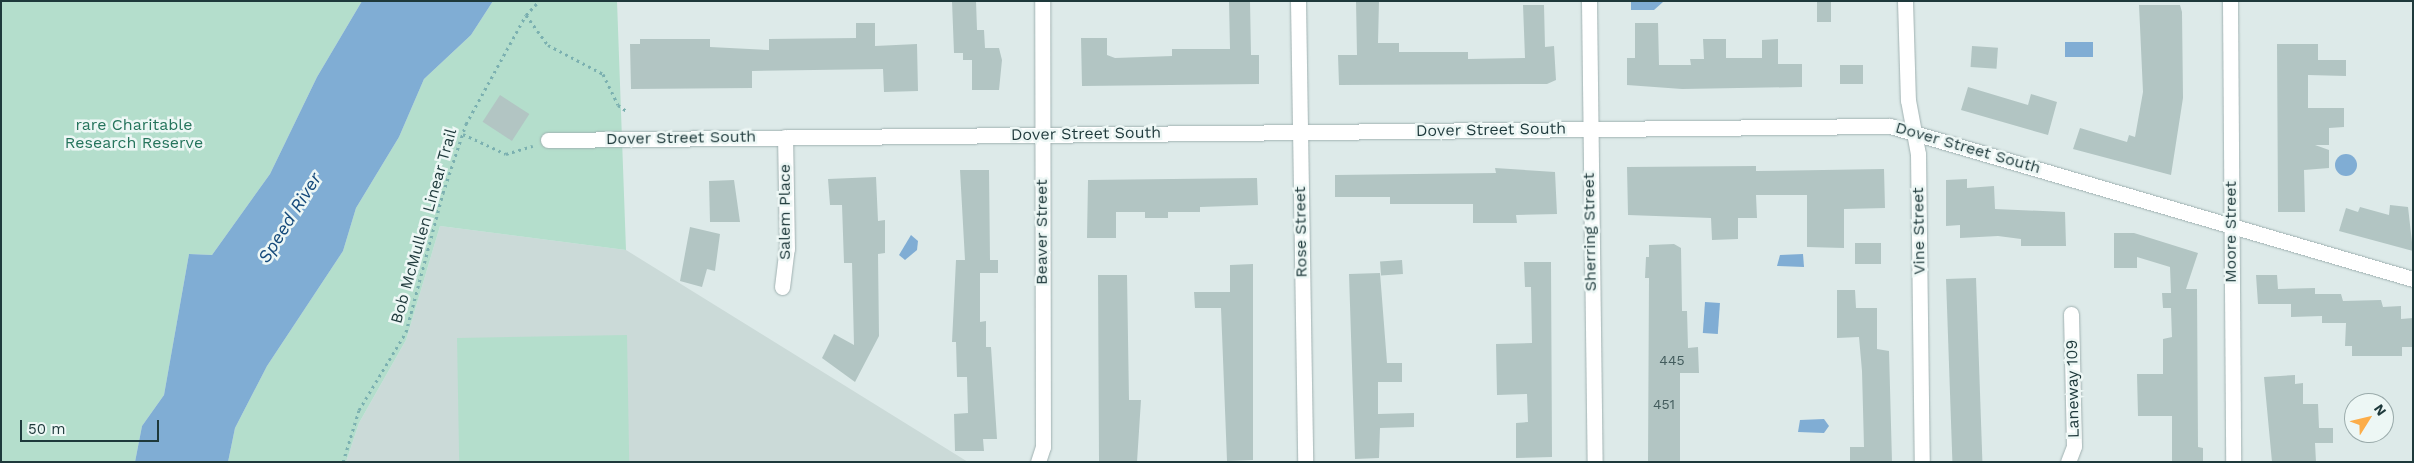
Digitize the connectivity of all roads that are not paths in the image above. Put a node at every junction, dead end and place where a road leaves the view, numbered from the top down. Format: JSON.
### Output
{"nodes":[{"id":1,"x":1042,"y":1,"type":"edge"},
{"id":2,"x":1298,"y":1,"type":"edge"},
{"id":3,"x":1589,"y":1,"type":"edge"},
{"id":4,"x":1905,"y":1,"type":"edge"},
{"id":5,"x":2230,"y":1,"type":"edge"},
{"id":6,"x":1589,"y":129,"type":"junction"},
{"id":7,"x":1913,"y":130,"type":"junction"},
{"id":8,"x":1300,"y":132,"type":"junction"},
{"id":9,"x":1041,"y":134,"type":"junction"},
{"id":10,"x":785,"y":137,"type":"junction"},
{"id":11,"x":548,"y":140,"type":"road end"},
{"id":12,"x":2230,"y":226,"type":"junction"},
{"id":13,"x":2413,"y":279,"type":"edge"},
{"id":14,"x":782,"y":287,"type":"dead end"},
{"id":15,"x":2071,"y":314,"type":"dead end"},
{"id":16,"x":1038,"y":462,"type":"edge"},
{"id":17,"x":1306,"y":462,"type":"edge"},
{"id":18,"x":1595,"y":462,"type":"edge"},
{"id":19,"x":1922,"y":462,"type":"edge"},
{"id":20,"x":2068,"y":462,"type":"edge"},
{"id":21,"x":2233,"y":462,"type":"edge"}],
"edges":[{"from":1,"to":9,"type":"street","name":"Beaver Street"},
{"from":2,"to":8,"type":"street","name":"Rose Street"},
{"from":3,"to":6,"type":"street","name":"Sherring Street"},
{"from":4,"to":7,"type":"street","name":"Vine Street"},
{"from":5,"to":12,"type":"street","name":"Moore Street"},
{"from":6,"to":7,"type":"street","name":"Dover Street South"},
{"from":6,"to":8,"type":"street","name":"Dover Street South"},
{"from":6,"to":18,"type":"street","name":"Sherring Street"},
{"from":7,"to":12,"type":"street","name":"Dover Street South"},
{"from":7,"to":19,"type":"street","name":"Vine Street"},
{"from":8,"to":9,"type":"street","name":"Dover Street South"},
{"from":8,"to":17,"type":"street","name":"Rose Street"},
{"from":9,"to":10,"type":"street","name":"Dover Street South"},
{"from":9,"to":16,"type":"street","name":"Beaver Street"},
{"from":10,"to":11,"type":"street","name":"Dover Street South"},
{"from":10,"to":14,"type":"street","name":"Salem Place"},
{"from":12,"to":13,"type":"street","name":"Dover Street South"},
{"from":12,"to":21,"type":"street","name":"Moore Street"},
{"from":15,"to":20,"type":"street","name":"Laneway 109"}]}
